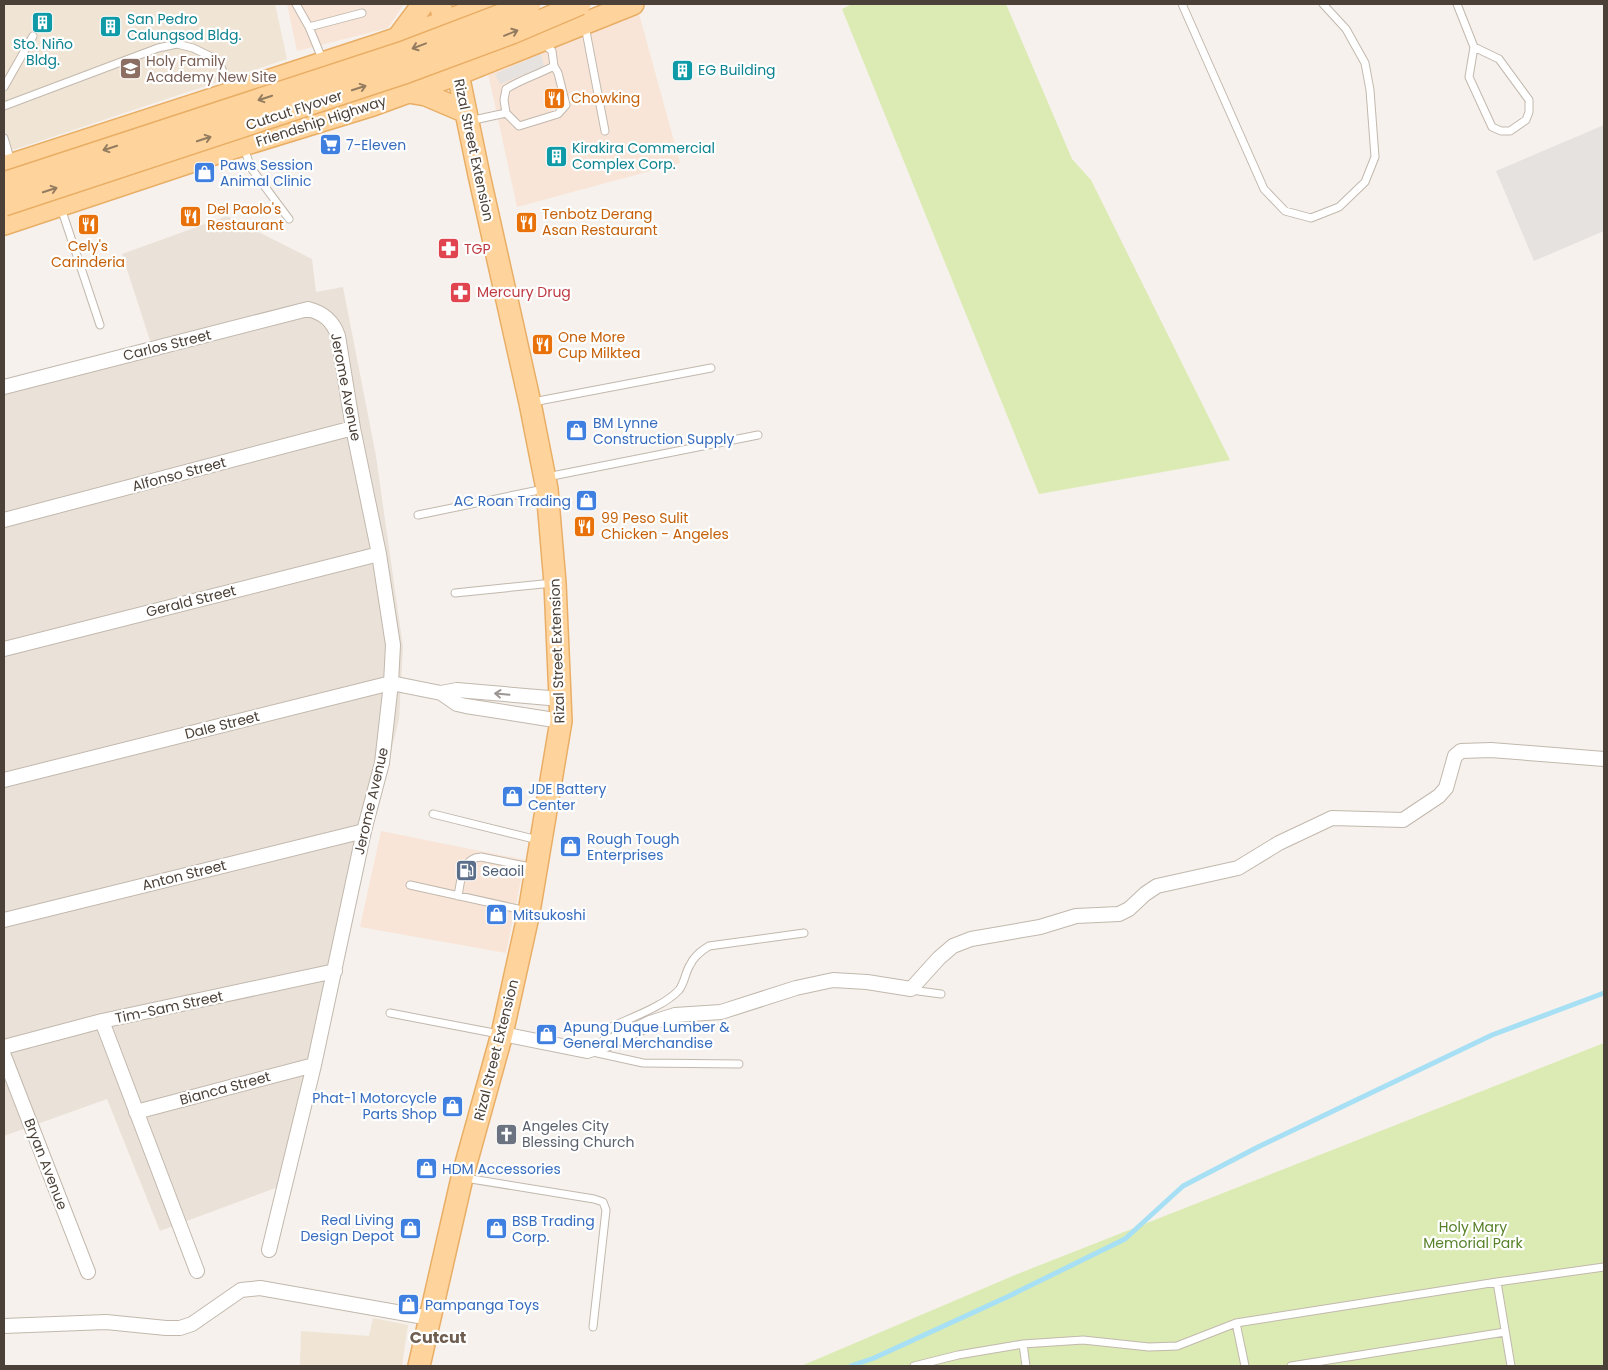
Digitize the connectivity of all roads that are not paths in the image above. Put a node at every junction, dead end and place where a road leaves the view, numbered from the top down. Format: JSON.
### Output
{"nodes":[{"id":1,"x":296,"y":4,"type":"edge"},
{"id":2,"x":423,"y":4,"type":"edge"},
{"id":3,"x":488,"y":4,"type":"edge"},
{"id":4,"x":530,"y":4,"type":"edge"},
{"id":5,"x":574,"y":4,"type":"edge"},
{"id":6,"x":633,"y":4,"type":"edge"},
{"id":7,"x":1182,"y":4,"type":"edge"},
{"id":8,"x":1323,"y":4,"type":"edge"},
{"id":9,"x":1457,"y":4,"type":"edge"},
{"id":10,"x":362,"y":13,"type":"dead end"},
{"id":11,"x":442,"y":13,"type":"edge"},
{"id":12,"x":586,"y":15,"type":"edge"},
{"id":13,"x":309,"y":27,"type":"junction"},
{"id":14,"x":33,"y":36,"type":"dead end"},
{"id":15,"x":397,"y":39,"type":"junction"},
{"id":16,"x":542,"y":42,"type":"junction"},
{"id":17,"x":1474,"y":47,"type":"junction"},
{"id":18,"x":324,"y":63,"type":"junction"},
{"id":19,"x":554,"y":66,"type":"junction"},
{"id":20,"x":458,"y":74,"type":"junction"},
{"id":21,"x":4,"y":87,"type":"edge"},
{"id":22,"x":237,"y":91,"type":"junction"},
{"id":23,"x":408,"y":92,"type":"junction"},
{"id":24,"x":4,"y":106,"type":"edge"},
{"id":25,"x":506,"y":113,"type":"junction"},
{"id":26,"x":467,"y":117,"type":"junction"},
{"id":27,"x":605,"y":131,"type":"dead end"},
{"id":28,"x":4,"y":138,"type":"edge"},
{"id":29,"x":244,"y":145,"type":"junction"},
{"id":30,"x":6,"y":171,"type":"edge"},
{"id":31,"x":4,"y":205,"type":"edge"},
{"id":32,"x":60,"y":205,"type":"junction"},
{"id":33,"x":288,"y":220,"type":"dead end"},
{"id":34,"x":4,"y":224,"type":"edge"},
{"id":35,"x":329,"y":319,"type":"joint"},
{"id":36,"x":100,"y":325,"type":"dead end"},
{"id":37,"x":711,"y":368,"type":"dead end"},
{"id":38,"x":4,"y":387,"type":"edge"},
{"id":39,"x":530,"y":403,"type":"junction"},
{"id":40,"x":354,"y":428,"type":"junction"},
{"id":41,"x":758,"y":435,"type":"dead end"},
{"id":42,"x":545,"y":483,"type":"junction"},
{"id":43,"x":418,"y":515,"type":"dead end"},
{"id":44,"x":4,"y":520,"type":"edge"},
{"id":45,"x":379,"y":554,"type":"junction"},
{"id":46,"x":556,"y":583,"type":"junction"},
{"id":47,"x":456,"y":593,"type":"dead end"},
{"id":48,"x":4,"y":649,"type":"edge"},
{"id":49,"x":391,"y":683,"type":"junction"},
{"id":50,"x":441,"y":693,"type":"junction"},
{"id":51,"x":523,"y":696,"type":"junction"},
{"id":52,"x":561,"y":699,"type":"junction"},
{"id":53,"x":520,"y":715,"type":"junction"},
{"id":54,"x":561,"y":722,"type":"junction"},
{"id":55,"x":1604,"y":758,"type":"edge"},
{"id":56,"x":4,"y":780,"type":"edge"},
{"id":57,"x":433,"y":814,"type":"dead end"},
{"id":58,"x":364,"y":831,"type":"junction"},
{"id":59,"x":541,"y":841,"type":"junction"},
{"id":60,"x":536,"y":868,"type":"junction"},
{"id":61,"x":410,"y":885,"type":"dead end"},
{"id":62,"x":458,"y":896,"type":"junction"},
{"id":63,"x":530,"y":912,"type":"junction"},
{"id":64,"x":4,"y":920,"type":"edge"},
{"id":65,"x":804,"y":933,"type":"dead end"},
{"id":66,"x":335,"y":970,"type":"junction"},
{"id":67,"x":911,"y":990,"type":"junction"},
{"id":68,"x":941,"y":994,"type":"dead end"},
{"id":69,"x":390,"y":1014,"type":"dead end"},
{"id":70,"x":102,"y":1021,"type":"junction"},
{"id":71,"x":502,"y":1034,"type":"junction"},
{"id":72,"x":602,"y":1046,"type":"junction"},
{"id":73,"x":4,"y":1047,"type":"edge"},
{"id":74,"x":588,"y":1051,"type":"junction"},
{"id":75,"x":4,"y":1056,"type":"edge"},
{"id":76,"x":739,"y":1064,"type":"dead end"},
{"id":77,"x":314,"y":1065,"type":"junction"},
{"id":78,"x":136,"y":1112,"type":"junction"},
{"id":79,"x":462,"y":1178,"type":"junction"},
{"id":80,"x":269,"y":1250,"type":"dead end"},
{"id":81,"x":1604,"y":1267,"type":"edge"},
{"id":82,"x":88,"y":1272,"type":"dead end"},
{"id":83,"x":197,"y":1272,"type":"dead end"},
{"id":84,"x":1497,"y":1282,"type":"junction"},
{"id":85,"x":430,"y":1318,"type":"junction"},
{"id":86,"x":1236,"y":1323,"type":"junction"},
{"id":87,"x":4,"y":1326,"type":"edge"},
{"id":88,"x":593,"y":1327,"type":"dead end"},
{"id":89,"x":1505,"y":1332,"type":"junction"},
{"id":90,"x":1024,"y":1344,"type":"junction"},
{"id":91,"x":419,"y":1366,"type":"edge"},
{"id":92,"x":914,"y":1366,"type":"edge"},
{"id":93,"x":1026,"y":1366,"type":"edge"},
{"id":94,"x":1244,"y":1366,"type":"edge"},
{"id":95,"x":1291,"y":1366,"type":"edge"},
{"id":96,"x":1511,"y":1366,"type":"edge"}],
"edges":[{"from":1,"to":13,"type":"lane"},
{"from":2,"to":15,"type":"main road"},
{"from":3,"to":11,"type":"main road"},
{"from":4,"to":30,"type":"main road","name":"Cutcut Flyover","one_way":true,"bridge":true},
{"from":5,"to":12,"type":"main road"},
{"from":6,"to":12,"type":"main road","name":"Friendship Highway"},
{"from":7,"to":8,"type":"lane"},
{"from":9,"to":17,"type":"lane"},
{"from":10,"to":13,"type":"lane"},
{"from":11,"to":15,"type":"main road"},
{"from":11,"to":20,"type":"main road","name":"Rizal Street Extension"},
{"from":12,"to":16,"type":"main road","name":"Friendship Highway"},
{"from":12,"to":27,"type":"lane"},
{"from":31,"to":12,"type":"main road","name":"Cutcut Flyover","one_way":true,"bridge":true},
{"from":13,"to":18,"type":"lane"},
{"from":14,"to":21,"type":"lane"},
{"from":15,"to":18,"type":"main road"},
{"from":16,"to":19,"type":"lane"},
{"from":16,"to":20,"type":"main road","name":"Friendship Highway"},
{"from":17,"to":17,"type":"lane"},
{"from":18,"to":22,"type":"main road"},
{"from":19,"to":25,"type":"lane"},
{"from":19,"to":25,"type":"lane"},
{"from":20,"to":23,"type":"main road","name":"Friendship Highway"},
{"from":20,"to":26,"type":"main road","name":"Rizal Street Extension"},
{"from":22,"to":24,"type":"lane"},
{"from":22,"to":30,"type":"main road"},
{"from":23,"to":26,"type":"main road"},
{"from":23,"to":29,"type":"main road","name":"Friendship Highway"},
{"from":25,"to":26,"type":"lane"},
{"from":26,"to":39,"type":"main road","name":"Rizal Street Extension"},
{"from":28,"to":30,"type":"lane"},
{"from":29,"to":32,"type":"main road","name":"Friendship Highway"},
{"from":29,"to":33,"type":"lane"},
{"from":32,"to":34,"type":"main road","name":"Friendship Highway"},
{"from":32,"to":36,"type":"lane"},
{"from":35,"to":38,"type":"street","name":"Carlos Street"},
{"from":35,"to":40,"type":"street","name":"Jerome Avenue"},
{"from":37,"to":39,"type":"lane"},
{"from":39,"to":42,"type":"main road","name":"Rizal Street Extension"},
{"from":40,"to":44,"type":"street","name":"Alfonso Street"},
{"from":40,"to":45,"type":"street","name":"Jerome Avenue"},
{"from":41,"to":42,"type":"lane"},
{"from":42,"to":43,"type":"lane"},
{"from":42,"to":46,"type":"main road","name":"Rizal Street Extension"},
{"from":45,"to":48,"type":"street","name":"Gerald Street"},
{"from":45,"to":49,"type":"street","name":"Jerome Avenue"},
{"from":46,"to":47,"type":"lane"},
{"from":46,"to":52,"type":"main road","name":"Rizal Street Extension"},
{"from":49,"to":50,"type":"street","name":"Dale Street"},
{"from":49,"to":56,"type":"street","name":"Dale Street"},
{"from":49,"to":58,"type":"street","name":"Jerome Avenue"},
{"from":51,"to":50,"type":"street","name":"Dale Street","one_way":true},
{"from":50,"to":53,"type":"street","name":"Dale Street"},
{"from":51,"to":52,"type":"street","name":"Dale Street"},
{"from":51,"to":53,"type":"street"},
{"from":52,"to":54,"type":"main road","name":"Rizal Street Extension"},
{"from":53,"to":54,"type":"street","name":"Dale Street"},
{"from":54,"to":59,"type":"main road","name":"Rizal Street Extension"},
{"from":55,"to":67,"type":"street"},
{"from":57,"to":59,"type":"lane"},
{"from":58,"to":64,"type":"street","name":"Anton Street"},
{"from":58,"to":66,"type":"street","name":"Jerome Avenue"},
{"from":59,"to":60,"type":"main road","name":"Rizal Street Extension"},
{"from":60,"to":62,"type":"lane"},
{"from":60,"to":63,"type":"main road","name":"Rizal Street Extension"},
{"from":61,"to":62,"type":"lane"},
{"from":62,"to":63,"type":"lane"},
{"from":63,"to":71,"type":"main road","name":"Rizal Street Extension"},
{"from":65,"to":72,"type":"lane"},
{"from":66,"to":70,"type":"street","name":"Tim-Sam Street"},
{"from":66,"to":77,"type":"street","name":"Jerome Avenue"},
{"from":67,"to":68,"type":"lane"},
{"from":67,"to":72,"type":"street"},
{"from":69,"to":71,"type":"lane"},
{"from":70,"to":73,"type":"street","name":"Tim-Sam Street"},
{"from":70,"to":78,"type":"street"},
{"from":71,"to":74,"type":"street"},
{"from":71,"to":79,"type":"main road","name":"Rizal Street Extension"},
{"from":72,"to":74,"type":"street"},
{"from":74,"to":76,"type":"lane"},
{"from":75,"to":82,"type":"street","name":"Bryan Avenue"},
{"from":77,"to":78,"type":"street","name":"Bianca Street"},
{"from":77,"to":80,"type":"street","name":"Jerome Avenue"},
{"from":78,"to":83,"type":"street"},
{"from":79,"to":85,"type":"main road","name":"Rizal Street Extension"},
{"from":79,"to":88,"type":"lane"},
{"from":81,"to":84,"type":"lane"},
{"from":84,"to":86,"type":"lane"},
{"from":84,"to":89,"type":"lane"},
{"from":85,"to":87,"type":"street"},
{"from":85,"to":91,"type":"main road","name":"Rizal Street Extension"},
{"from":86,"to":90,"type":"lane"},
{"from":86,"to":94,"type":"lane"},
{"from":89,"to":95,"type":"lane"},
{"from":89,"to":96,"type":"lane"},
{"from":90,"to":92,"type":"lane"},
{"from":90,"to":93,"type":"lane"}]}
